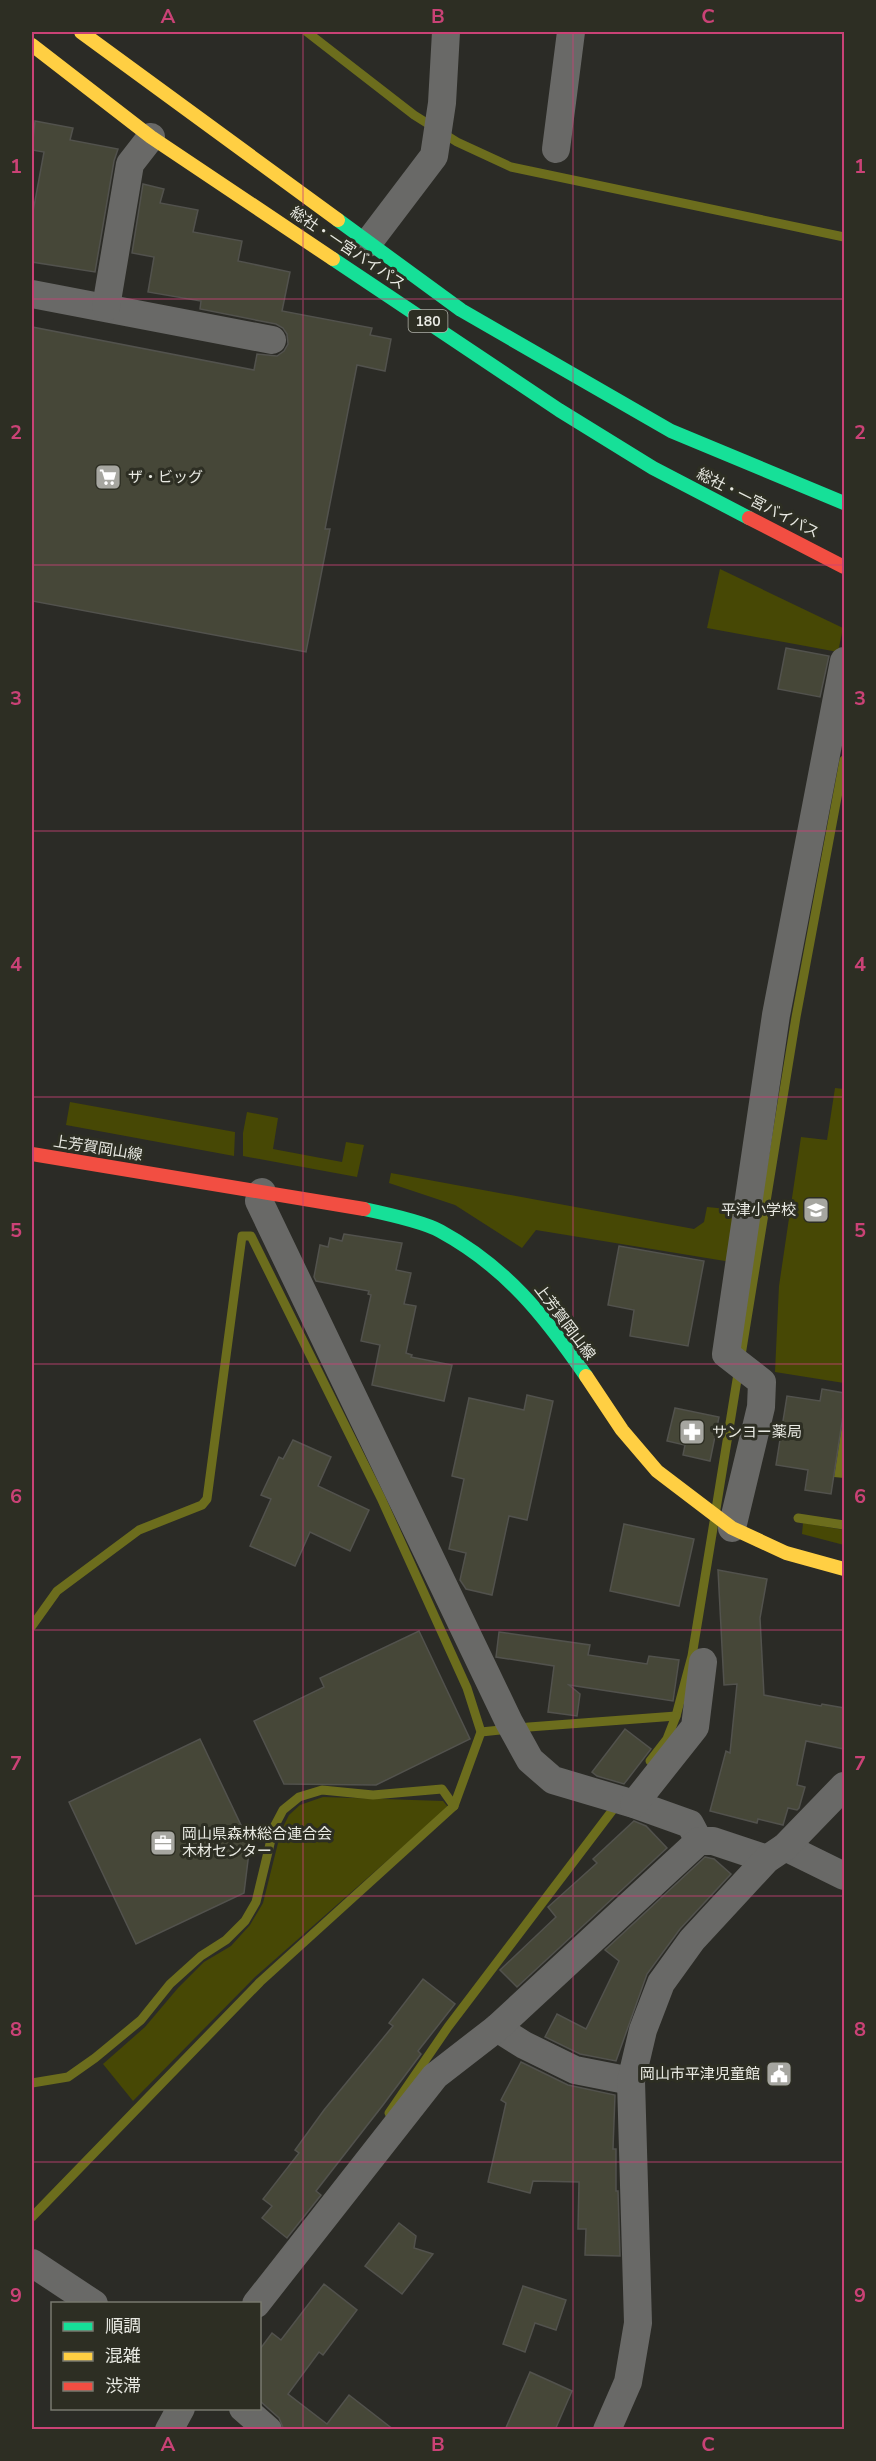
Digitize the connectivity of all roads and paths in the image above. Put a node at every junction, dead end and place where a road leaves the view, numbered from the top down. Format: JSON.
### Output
{"nodes":[{"id":1,"x":81,"y":32,"type":"edge"},
{"id":2,"x":446,"y":32,"type":"edge"},
{"id":3,"x":572,"y":32,"type":"edge"},
{"id":4,"x":32,"y":45,"type":"edge"},
{"id":5,"x":151,"y":137,"type":"junction"},
{"id":6,"x":555,"y":149,"type":"dead end"},
{"id":7,"x":368,"y":243,"type":"junction"},
{"id":8,"x":32,"y":294,"type":"edge"},
{"id":9,"x":106,"y":307,"type":"junction"},
{"id":10,"x":272,"y":340,"type":"dead end"},
{"id":11,"x":844,"y":503,"type":"edge"},
{"id":12,"x":844,"y":567,"type":"edge"},
{"id":13,"x":844,"y":661,"type":"edge"},
{"id":14,"x":840,"y":730,"type":"edge"},
{"id":15,"x":32,"y":1154,"type":"edge"},
{"id":16,"x":262,"y":1192,"type":"junction"},
{"id":17,"x":728,"y":1525,"type":"junction"},
{"id":18,"x":844,"y":1569,"type":"edge"},
{"id":19,"x":704,"y":1662,"type":"dead end"},
{"id":20,"x":844,"y":1786,"type":"edge"},
{"id":21,"x":625,"y":1801,"type":"junction"},
{"id":22,"x":699,"y":1841,"type":"junction"},
{"id":23,"x":776,"y":1853,"type":"junction"},
{"id":24,"x":844,"y":1876,"type":"edge"},
{"id":25,"x":497,"y":2028,"type":"junction"},
{"id":26,"x":631,"y":2081,"type":"junction"},
{"id":27,"x":32,"y":2262,"type":"edge"},
{"id":28,"x":91,"y":2302,"type":"edge"},
{"id":29,"x":258,"y":2302,"type":"edge"},
{"id":30,"x":180,"y":2410,"type":"edge"},
{"id":31,"x":244,"y":2410,"type":"edge"},
{"id":32,"x":169,"y":2430,"type":"edge"},
{"id":33,"x":268,"y":2430,"type":"edge"},
{"id":34,"x":608,"y":2430,"type":"edge"}],
"edges":[{"from":1,"to":7,"type":"main road","name":"総社・一宮バイパス","number":"180"},
{"from":2,"to":7,"type":"street"},
{"from":3,"to":6,"type":"street"},
{"from":4,"to":5,"type":"main road","name":"総社・一宮バイパス","number":"180"},
{"from":5,"to":9,"type":"street"},
{"from":5,"to":12,"type":"main road","name":"総社・一宮バイパス","number":"180"},
{"from":7,"to":11,"type":"main road","name":"総社・一宮バイパス","number":"180"},
{"from":8,"to":9,"type":"street"},
{"from":9,"to":10,"type":"street"},
{"from":13,"to":14,"type":"street"},
{"from":14,"to":17,"type":"street"},
{"from":15,"to":16,"type":"main road","name":"上芳賀岡山線"},
{"from":16,"to":17,"type":"main road","name":"上芳賀岡山線"},
{"from":16,"to":21,"type":"street"},
{"from":17,"to":18,"type":"main road","name":"上芳賀岡山線"},
{"from":19,"to":21,"type":"street"},
{"from":20,"to":23,"type":"street"},
{"from":21,"to":22,"type":"street"},
{"from":22,"to":23,"type":"street"},
{"from":22,"to":25,"type":"street"},
{"from":23,"to":24,"type":"street"},
{"from":23,"to":26,"type":"street"},
{"from":25,"to":26,"type":"street"},
{"from":25,"to":29,"type":"street"},
{"from":26,"to":34,"type":"street"},
{"from":27,"to":28,"type":"street"},
{"from":30,"to":32,"type":"street"},
{"from":31,"to":33,"type":"street"}]}
